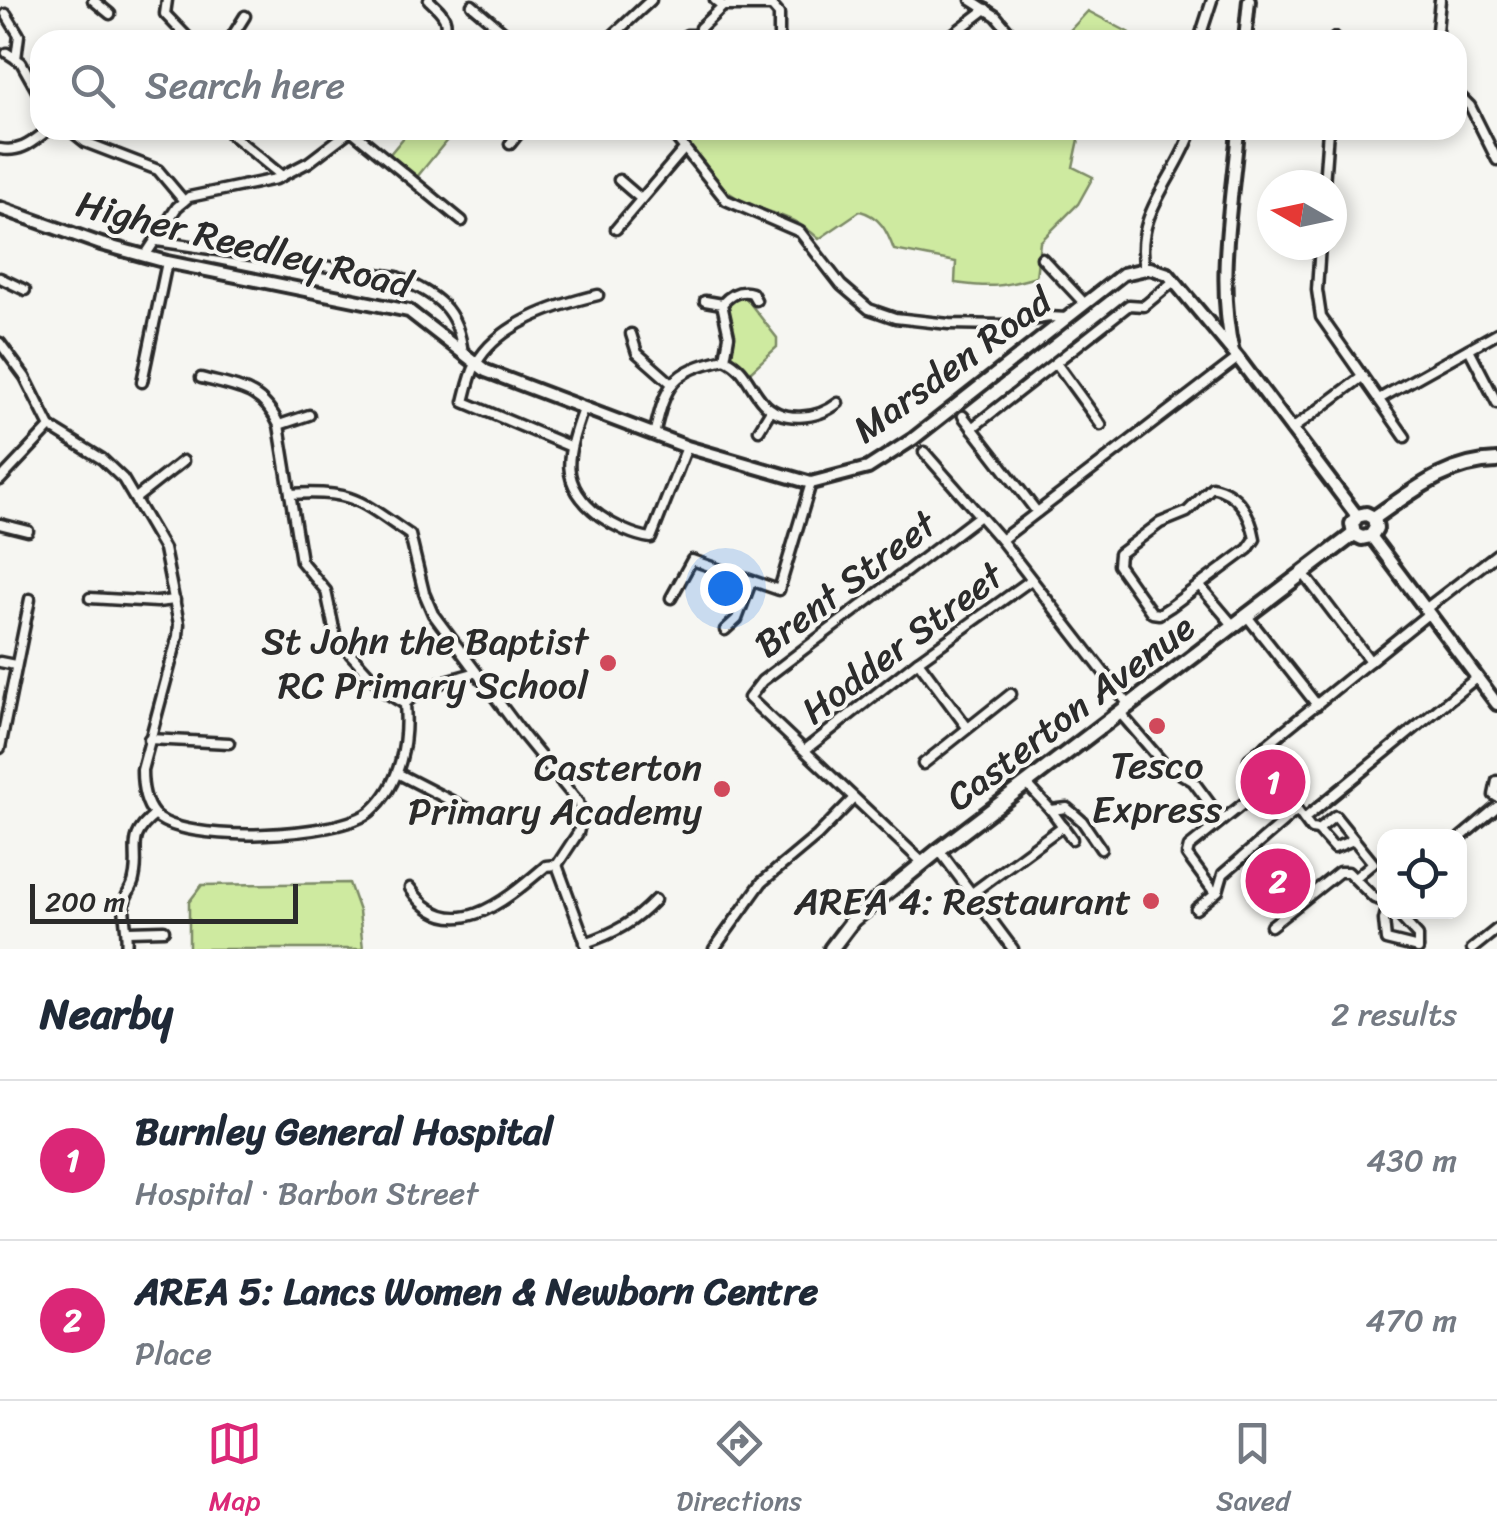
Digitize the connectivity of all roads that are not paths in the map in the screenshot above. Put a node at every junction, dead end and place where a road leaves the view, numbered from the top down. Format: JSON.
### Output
{"nodes":[{"id":1,"x":93,"y":0,"type":"edge"},
{"id":2,"x":167,"y":0,"type":"edge"},
{"id":3,"x":429,"y":0,"type":"edge"},
{"id":4,"x":632,"y":0,"type":"edge"},
{"id":5,"x":651,"y":0,"type":"edge"},
{"id":6,"x":971,"y":0,"type":"edge"},
{"id":7,"x":1199,"y":0,"type":"edge"},
{"id":8,"x":1249,"y":0,"type":"edge"},
{"id":9,"x":1440,"y":0,"type":"edge"},
{"id":10,"x":719,"y":3,"type":"edge"},
{"id":11,"x":1211,"y":3,"type":"edge"},
{"id":12,"x":472,"y":5,"type":"dead end"},
{"id":13,"x":640,"y":9,"type":"junction"},
{"id":14,"x":791,"y":9,"type":"dead end"},
{"id":15,"x":986,"y":9,"type":"junction"},
{"id":16,"x":6,"y":14,"type":"dead end"},
{"id":17,"x":110,"y":14,"type":"dead end"},
{"id":18,"x":779,"y":14,"type":"junction"},
{"id":19,"x":245,"y":16,"type":"dead end"},
{"id":20,"x":180,"y":30,"type":"edge"},
{"id":21,"x":236,"y":30,"type":"edge"},
{"id":22,"x":446,"y":30,"type":"edge"},
{"id":23,"x":501,"y":30,"type":"edge"},
{"id":24,"x":618,"y":30,"type":"edge"},
{"id":25,"x":702,"y":30,"type":"edge"},
{"id":26,"x":779,"y":30,"type":"edge"},
{"id":27,"x":958,"y":30,"type":"edge"},
{"id":28,"x":1003,"y":30,"type":"edge"},
{"id":29,"x":1202,"y":30,"type":"edge"},
{"id":30,"x":1246,"y":30,"type":"edge"},
{"id":31,"x":1437,"y":30,"type":"edge"},
{"id":32,"x":7,"y":53,"type":"dead end"},
{"id":33,"x":16,"y":59,"type":"junction"},
{"id":34,"x":30,"y":81,"type":"edge"},
{"id":35,"x":1467,"y":103,"type":"edge"},
{"id":36,"x":35,"y":140,"type":"edge"},
{"id":37,"x":96,"y":140,"type":"edge"},
{"id":38,"x":238,"y":140,"type":"edge"},
{"id":39,"x":338,"y":140,"type":"edge"},
{"id":40,"x":363,"y":140,"type":"edge"},
{"id":41,"x":513,"y":140,"type":"edge"},
{"id":42,"x":677,"y":140,"type":"edge"},
{"id":43,"x":1189,"y":140,"type":"edge"},
{"id":44,"x":1237,"y":140,"type":"edge"},
{"id":45,"x":1327,"y":140,"type":"edge"},
{"id":46,"x":510,"y":144,"type":"dead end"},
{"id":47,"x":0,"y":149,"type":"edge"},
{"id":48,"x":684,"y":150,"type":"junction"},
{"id":49,"x":1497,"y":160,"type":"edge"},
{"id":50,"x":1325,"y":170,"type":"edge"},
{"id":51,"x":282,"y":176,"type":"junction"},
{"id":52,"x":619,"y":180,"type":"dead end"},
{"id":53,"x":641,"y":200,"type":"junction"},
{"id":54,"x":184,"y":201,"type":"junction"},
{"id":55,"x":0,"y":208,"type":"edge"},
{"id":56,"x":462,"y":221,"type":"dead end"},
{"id":57,"x":616,"y":229,"type":"dead end"},
{"id":58,"x":157,"y":240,"type":"junction"},
{"id":59,"x":145,"y":256,"type":"junction"},
{"id":60,"x":1042,"y":258,"type":"dead end"},
{"id":61,"x":1319,"y":260,"type":"edge"},
{"id":62,"x":167,"y":262,"type":"junction"},
{"id":63,"x":1145,"y":268,"type":"junction"},
{"id":64,"x":0,"y":278,"type":"edge"},
{"id":65,"x":1174,"y":281,"type":"junction"},
{"id":66,"x":26,"y":290,"type":"dead end"},
{"id":67,"x":598,"y":295,"type":"dead end"},
{"id":68,"x":756,"y":300,"type":"dead end"},
{"id":69,"x":705,"y":301,"type":"dead end"},
{"id":70,"x":722,"y":304,"type":"junction"},
{"id":71,"x":1085,"y":304,"type":"junction"},
{"id":72,"x":1226,"y":316,"type":"junction"},
{"id":73,"x":1067,"y":318,"type":"junction"},
{"id":74,"x":1204,"y":320,"type":"junction"},
{"id":75,"x":631,"y":334,"type":"dead end"},
{"id":76,"x":1497,"y":334,"type":"edge"},
{"id":77,"x":0,"y":343,"type":"edge"},
{"id":78,"x":635,"y":348,"type":"junction"},
{"id":79,"x":1469,"y":349,"type":"junction"},
{"id":80,"x":622,"y":353,"type":"dead end"},
{"id":81,"x":463,"y":354,"type":"junction"},
{"id":82,"x":1235,"y":356,"type":"junction"},
{"id":83,"x":726,"y":360,"type":"junction"},
{"id":84,"x":476,"y":363,"type":"junction"},
{"id":85,"x":1056,"y":363,"type":"junction"},
{"id":86,"x":762,"y":373,"type":"dead end"},
{"id":87,"x":1362,"y":377,"type":"junction"},
{"id":88,"x":201,"y":378,"type":"dead end"},
{"id":89,"x":750,"y":381,"type":"junction"},
{"id":90,"x":142,"y":382,"type":"dead end"},
{"id":91,"x":671,"y":383,"type":"junction"},
{"id":92,"x":1379,"y":398,"type":"junction"},
{"id":93,"x":838,"y":403,"type":"dead end"},
{"id":94,"x":1497,"y":403,"type":"edge"},
{"id":95,"x":583,"y":409,"type":"junction"},
{"id":96,"x":771,"y":410,"type":"junction"},
{"id":97,"x":826,"y":412,"type":"junction"},
{"id":98,"x":310,"y":414,"type":"dead end"},
{"id":99,"x":962,"y":416,"type":"dead end"},
{"id":100,"x":832,"y":422,"type":"dead end"},
{"id":101,"x":1101,"y":424,"type":"dead end"},
{"id":102,"x":279,"y":426,"type":"junction"},
{"id":103,"x":50,"y":427,"type":"junction"},
{"id":104,"x":972,"y":428,"type":"junction"},
{"id":105,"x":759,"y":430,"type":"dead end"},
{"id":106,"x":1291,"y":430,"type":"junction"},
{"id":107,"x":654,"y":435,"type":"junction"},
{"id":108,"x":1405,"y":438,"type":"dead end"},
{"id":109,"x":570,"y":446,"type":"junction"},
{"id":110,"x":686,"y":447,"type":"junction"},
{"id":111,"x":924,"y":452,"type":"dead end"},
{"id":112,"x":1497,"y":460,"type":"edge"},
{"id":113,"x":183,"y":461,"type":"dead end"},
{"id":114,"x":0,"y":480,"type":"edge"},
{"id":115,"x":811,"y":483,"type":"junction"},
{"id":116,"x":290,"y":494,"type":"junction"},
{"id":117,"x":136,"y":498,"type":"junction"},
{"id":118,"x":1037,"y":512,"type":"junction"},
{"id":119,"x":1356,"y":516,"type":"junction"},
{"id":120,"x":978,"y":517,"type":"junction"},
{"id":121,"x":1374,"y":518,"type":"junction"},
{"id":122,"x":0,"y":524,"type":"edge"},
{"id":123,"x":28,"y":531,"type":"dead end"},
{"id":124,"x":1354,"y":534,"type":"junction"},
{"id":125,"x":1371,"y":536,"type":"junction"},
{"id":126,"x":1001,"y":540,"type":"junction"},
{"id":127,"x":1497,"y":554,"type":"edge"},
{"id":128,"x":1301,"y":572,"type":"junction"},
{"id":129,"x":1031,"y":580,"type":"junction"},
{"id":130,"x":751,"y":582,"type":"junction"},
{"id":131,"x":1199,"y":586,"type":"junction"},
{"id":132,"x":90,"y":598,"type":"dead end"},
{"id":133,"x":672,"y":598,"type":"dead end"},
{"id":134,"x":30,"y":600,"type":"dead end"},
{"id":135,"x":175,"y":600,"type":"junction"},
{"id":136,"x":1426,"y":612,"type":"junction"},
{"id":137,"x":1246,"y":616,"type":"junction"},
{"id":138,"x":1234,"y":625,"type":"junction"},
{"id":139,"x":726,"y":630,"type":"dead end"},
{"id":140,"x":918,"y":661,"type":"junction"},
{"id":141,"x":1370,"y":661,"type":"junction"},
{"id":142,"x":0,"y":662,"type":"edge"},
{"id":143,"x":16,"y":664,"type":"junction"},
{"id":144,"x":476,"y":672,"type":"junction"},
{"id":145,"x":1476,"y":678,"type":"junction"},
{"id":146,"x":1011,"y":694,"type":"dead end"},
{"id":147,"x":1495,"y":699,"type":"edge"},
{"id":148,"x":405,"y":704,"type":"junction"},
{"id":149,"x":1317,"y":705,"type":"junction"},
{"id":150,"x":1124,"y":708,"type":"junction"},
{"id":151,"x":968,"y":727,"type":"junction"},
{"id":152,"x":149,"y":739,"type":"junction"},
{"id":153,"x":229,"y":743,"type":"dead end"},
{"id":154,"x":0,"y":748,"type":"edge"},
{"id":155,"x":806,"y":750,"type":"junction"},
{"id":156,"x":1250,"y":758,"type":"dead end"},
{"id":157,"x":923,"y":764,"type":"dead end"},
{"id":158,"x":1262,"y":768,"type":"dead end"},
{"id":159,"x":397,"y":773,"type":"junction"},
{"id":160,"x":1484,"y":775,"type":"dead end"},
{"id":161,"x":1496,"y":782,"type":"edge"},
{"id":162,"x":1026,"y":783,"type":"junction"},
{"id":163,"x":1497,"y":797,"type":"edge"},
{"id":164,"x":854,"y":798,"type":"junction"},
{"id":165,"x":1497,"y":807,"type":"edge"},
{"id":166,"x":1051,"y":810,"type":"junction"},
{"id":167,"x":471,"y":811,"type":"dead end"},
{"id":168,"x":155,"y":815,"type":"junction"},
{"id":169,"x":1304,"y":819,"type":"junction"},
{"id":170,"x":1222,"y":820,"type":"junction"},
{"id":171,"x":1063,"y":826,"type":"junction"},
{"id":172,"x":1318,"y":830,"type":"junction"},
{"id":173,"x":1467,"y":832,"type":"edge"},
{"id":174,"x":1072,"y":838,"type":"dead end"},
{"id":175,"x":1353,"y":840,"type":"junction"},
{"id":176,"x":939,"y":850,"type":"junction"},
{"id":177,"x":1101,"y":850,"type":"dead end"},
{"id":178,"x":923,"y":863,"type":"junction"},
{"id":179,"x":557,"y":865,"type":"junction"},
{"id":180,"x":1355,"y":878,"type":"junction"},
{"id":181,"x":410,"y":888,"type":"dead end"},
{"id":182,"x":1215,"y":893,"type":"junction"},
{"id":183,"x":972,"y":894,"type":"junction"},
{"id":184,"x":1377,"y":899,"type":"edge"},
{"id":185,"x":654,"y":900,"type":"dead end"},
{"id":186,"x":1196,"y":910,"type":"dead end"},
{"id":187,"x":1384,"y":919,"type":"edge"},
{"id":188,"x":1402,"y":919,"type":"edge"},
{"id":189,"x":1271,"y":926,"type":"dead end"},
{"id":190,"x":1497,"y":929,"type":"edge"},
{"id":191,"x":164,"y":930,"type":"dead end"},
{"id":192,"x":129,"y":931,"type":"junction"},
{"id":193,"x":587,"y":946,"type":"edge"},
{"id":194,"x":1418,"y":948,"type":"edge"},
{"id":195,"x":126,"y":949,"type":"edge"},
{"id":196,"x":714,"y":949,"type":"edge"},
{"id":197,"x":831,"y":949,"type":"edge"},
{"id":198,"x":1013,"y":949,"type":"edge"},
{"id":199,"x":1472,"y":949,"type":"edge"}],
"edges":[{"from":1,"to":17,"type":"street"},
{"from":2,"to":20,"type":"street"},
{"from":3,"to":22,"type":"street"},
{"from":4,"to":13,"type":"street"},
{"from":5,"to":13,"type":"street"},
{"from":6,"to":15,"type":"street"},
{"from":7,"to":11,"type":"street"},
{"from":8,"to":30,"type":"street"},
{"from":9,"to":31,"type":"street"},
{"from":10,"to":18,"type":"street"},
{"from":10,"to":25,"type":"street"},
{"from":11,"to":29,"type":"street"},
{"from":12,"to":23,"type":"street"},
{"from":13,"to":24,"type":"street"},
{"from":14,"to":18,"type":"street"},
{"from":15,"to":27,"type":"street"},
{"from":15,"to":28,"type":"street"},
{"from":16,"to":33,"type":"street"},
{"from":18,"to":26,"type":"street"},
{"from":19,"to":21,"type":"street"},
{"from":32,"to":33,"type":"street"},
{"from":33,"to":34,"type":"street"},
{"from":35,"to":49,"type":"street"},
{"from":36,"to":47,"type":"street"},
{"from":37,"to":54,"type":"street"},
{"from":38,"to":51,"type":"street"},
{"from":39,"to":51,"type":"street"},
{"from":40,"to":56,"type":"street"},
{"from":41,"to":46,"type":"street"},
{"from":42,"to":48,"type":"street"},
{"from":43,"to":63,"type":"street"},
{"from":44,"to":72,"type":"street"},
{"from":45,"to":50,"type":"street"},
{"from":48,"to":53,"type":"street"},
{"from":48,"to":73,"type":"street"},
{"from":51,"to":54,"type":"street"},
{"from":52,"to":53,"type":"street"},
{"from":53,"to":57,"type":"street"},
{"from":54,"to":58,"type":"street"},
{"from":55,"to":59,"type":"street","name":"Higher Reedley Road"},
{"from":58,"to":59,"type":"street"},
{"from":58,"to":81,"type":"street","name":"Higher Reedley Road"},
{"from":59,"to":62,"type":"street","name":"Higher Reedley Road"},
{"from":60,"to":71,"type":"street"},
{"from":61,"to":87,"type":"street"},
{"from":62,"to":81,"type":"street","name":"Higher Reedley Road"},
{"from":62,"to":90,"type":"street"},
{"from":63,"to":65,"type":"street"},
{"from":63,"to":71,"type":"street","name":"Marsden Road"},
{"from":64,"to":66,"type":"street"},
{"from":65,"to":74,"type":"street"},
{"from":65,"to":85,"type":"street"},
{"from":67,"to":84,"type":"street"},
{"from":68,"to":70,"type":"street"},
{"from":69,"to":70,"type":"street"},
{"from":70,"to":83,"type":"street"},
{"from":71,"to":73,"type":"street","name":"Marsden Road"},
{"from":72,"to":74,"type":"street"},
{"from":72,"to":82,"type":"street"},
{"from":73,"to":115,"type":"street","name":"Marsden Road"},
{"from":74,"to":82,"type":"street"},
{"from":75,"to":78,"type":"street"},
{"from":76,"to":79,"type":"street"},
{"from":77,"to":103,"type":"street"},
{"from":78,"to":80,"type":"street"},
{"from":78,"to":91,"type":"street"},
{"from":79,"to":92,"type":"street"},
{"from":79,"to":94,"type":"street"},
{"from":81,"to":84,"type":"street","name":"Higher Reedley Road"},
{"from":82,"to":106,"type":"street"},
{"from":82,"to":118,"type":"street"},
{"from":83,"to":89,"type":"street"},
{"from":83,"to":91,"type":"street"},
{"from":84,"to":95,"type":"street","name":"Higher Reedley Road"},
{"from":84,"to":109,"type":"street"},
{"from":85,"to":101,"type":"street"},
{"from":85,"to":104,"type":"street"},
{"from":86,"to":89,"type":"street"},
{"from":87,"to":92,"type":"street"},
{"from":87,"to":106,"type":"street"},
{"from":88,"to":102,"type":"street"},
{"from":89,"to":96,"type":"street"},
{"from":91,"to":107,"type":"street"},
{"from":92,"to":108,"type":"street"},
{"from":93,"to":97,"type":"street"},
{"from":95,"to":107,"type":"street"},
{"from":95,"to":109,"type":"street"},
{"from":96,"to":97,"type":"street"},
{"from":96,"to":105,"type":"street"},
{"from":97,"to":100,"type":"street"},
{"from":98,"to":102,"type":"street"},
{"from":99,"to":104,"type":"street"},
{"from":102,"to":116,"type":"street"},
{"from":103,"to":114,"type":"street"},
{"from":103,"to":117,"type":"street"},
{"from":104,"to":118,"type":"street"},
{"from":106,"to":119,"type":"street"},
{"from":107,"to":110,"type":"street"},
{"from":109,"to":110,"type":"street"},
{"from":110,"to":115,"type":"street"},
{"from":111,"to":120,"type":"street"},
{"from":112,"to":121,"type":"highway"},
{"from":113,"to":117,"type":"street"},
{"from":115,"to":130,"type":"street"},
{"from":116,"to":144,"type":"street"},
{"from":116,"to":148,"type":"street"},
{"from":117,"to":135,"type":"street"},
{"from":118,"to":126,"type":"street"},
{"from":119,"to":121,"type":"highway"},
{"from":119,"to":124,"type":"highway"},
{"from":120,"to":126,"type":"street"},
{"from":120,"to":155,"type":"street","name":"Brent Street"},
{"from":121,"to":125,"type":"highway"},
{"from":122,"to":123,"type":"street"},
{"from":124,"to":125,"type":"highway"},
{"from":124,"to":128,"type":"highway","name":"Casterton Avenue"},
{"from":125,"to":136,"type":"street"},
{"from":126,"to":129,"type":"street"},
{"from":127,"to":136,"type":"street"},
{"from":128,"to":137,"type":"highway","name":"Casterton Avenue"},
{"from":128,"to":141,"type":"street"},
{"from":129,"to":140,"type":"street","name":"Hodder Street"},
{"from":129,"to":150,"type":"street"},
{"from":130,"to":133,"type":"street"},
{"from":130,"to":139,"type":"street"},
{"from":131,"to":131,"type":"street"},
{"from":131,"to":138,"type":"street"},
{"from":132,"to":135,"type":"street"},
{"from":134,"to":143,"type":"street"},
{"from":135,"to":152,"type":"street"},
{"from":136,"to":141,"type":"street"},
{"from":136,"to":145,"type":"street"},
{"from":137,"to":138,"type":"highway","name":"Casterton Avenue"},
{"from":137,"to":149,"type":"street"},
{"from":138,"to":150,"type":"highway","name":"Casterton Avenue"},
{"from":140,"to":151,"type":"street"},
{"from":140,"to":155,"type":"street","name":"Hodder Street"},
{"from":141,"to":149,"type":"street"},
{"from":142,"to":143,"type":"street"},
{"from":143,"to":154,"type":"street"},
{"from":144,"to":148,"type":"street"},
{"from":144,"to":179,"type":"street"},
{"from":145,"to":147,"type":"street"},
{"from":145,"to":169,"type":"street"},
{"from":146,"to":151,"type":"street"},
{"from":148,"to":159,"type":"street"},
{"from":149,"to":156,"type":"street"},
{"from":150,"to":162,"type":"highway","name":"Casterton Avenue"},
{"from":150,"to":170,"type":"street"},
{"from":151,"to":157,"type":"street"},
{"from":152,"to":153,"type":"street"},
{"from":152,"to":168,"type":"street"},
{"from":155,"to":164,"type":"street"},
{"from":158,"to":170,"type":"street"},
{"from":159,"to":167,"type":"street"},
{"from":159,"to":168,"type":"street"},
{"from":160,"to":161,"type":"street"},
{"from":161,"to":163,"type":"street"},
{"from":162,"to":166,"type":"street"},
{"from":162,"to":176,"type":"highway","name":"Casterton Avenue"},
{"from":164,"to":178,"type":"street"},
{"from":164,"to":196,"type":"street"},
{"from":165,"to":173,"type":"street"},
{"from":166,"to":171,"type":"street"},
{"from":166,"to":177,"type":"street"},
{"from":168,"to":192,"type":"street"},
{"from":169,"to":172,"type":"street"},
{"from":169,"to":182,"type":"street"},
{"from":170,"to":182,"type":"street"},
{"from":171,"to":174,"type":"street"},
{"from":171,"to":183,"type":"street"},
{"from":172,"to":175,"type":"street"},
{"from":172,"to":175,"type":"street"},
{"from":175,"to":180,"type":"street"},
{"from":176,"to":178,"type":"highway","name":"Casterton Avenue"},
{"from":176,"to":183,"type":"street"},
{"from":178,"to":197,"type":"highway","name":"Casterton Avenue"},
{"from":179,"to":181,"type":"street"},
{"from":179,"to":193,"type":"street"},
{"from":180,"to":184,"type":"street"},
{"from":180,"to":189,"type":"street"},
{"from":182,"to":186,"type":"street"},
{"from":183,"to":198,"type":"street"},
{"from":185,"to":193,"type":"street"},
{"from":187,"to":194,"type":"street"},
{"from":188,"to":194,"type":"street"},
{"from":190,"to":199,"type":"street"},
{"from":191,"to":192,"type":"street"},
{"from":192,"to":195,"type":"street"}]}
